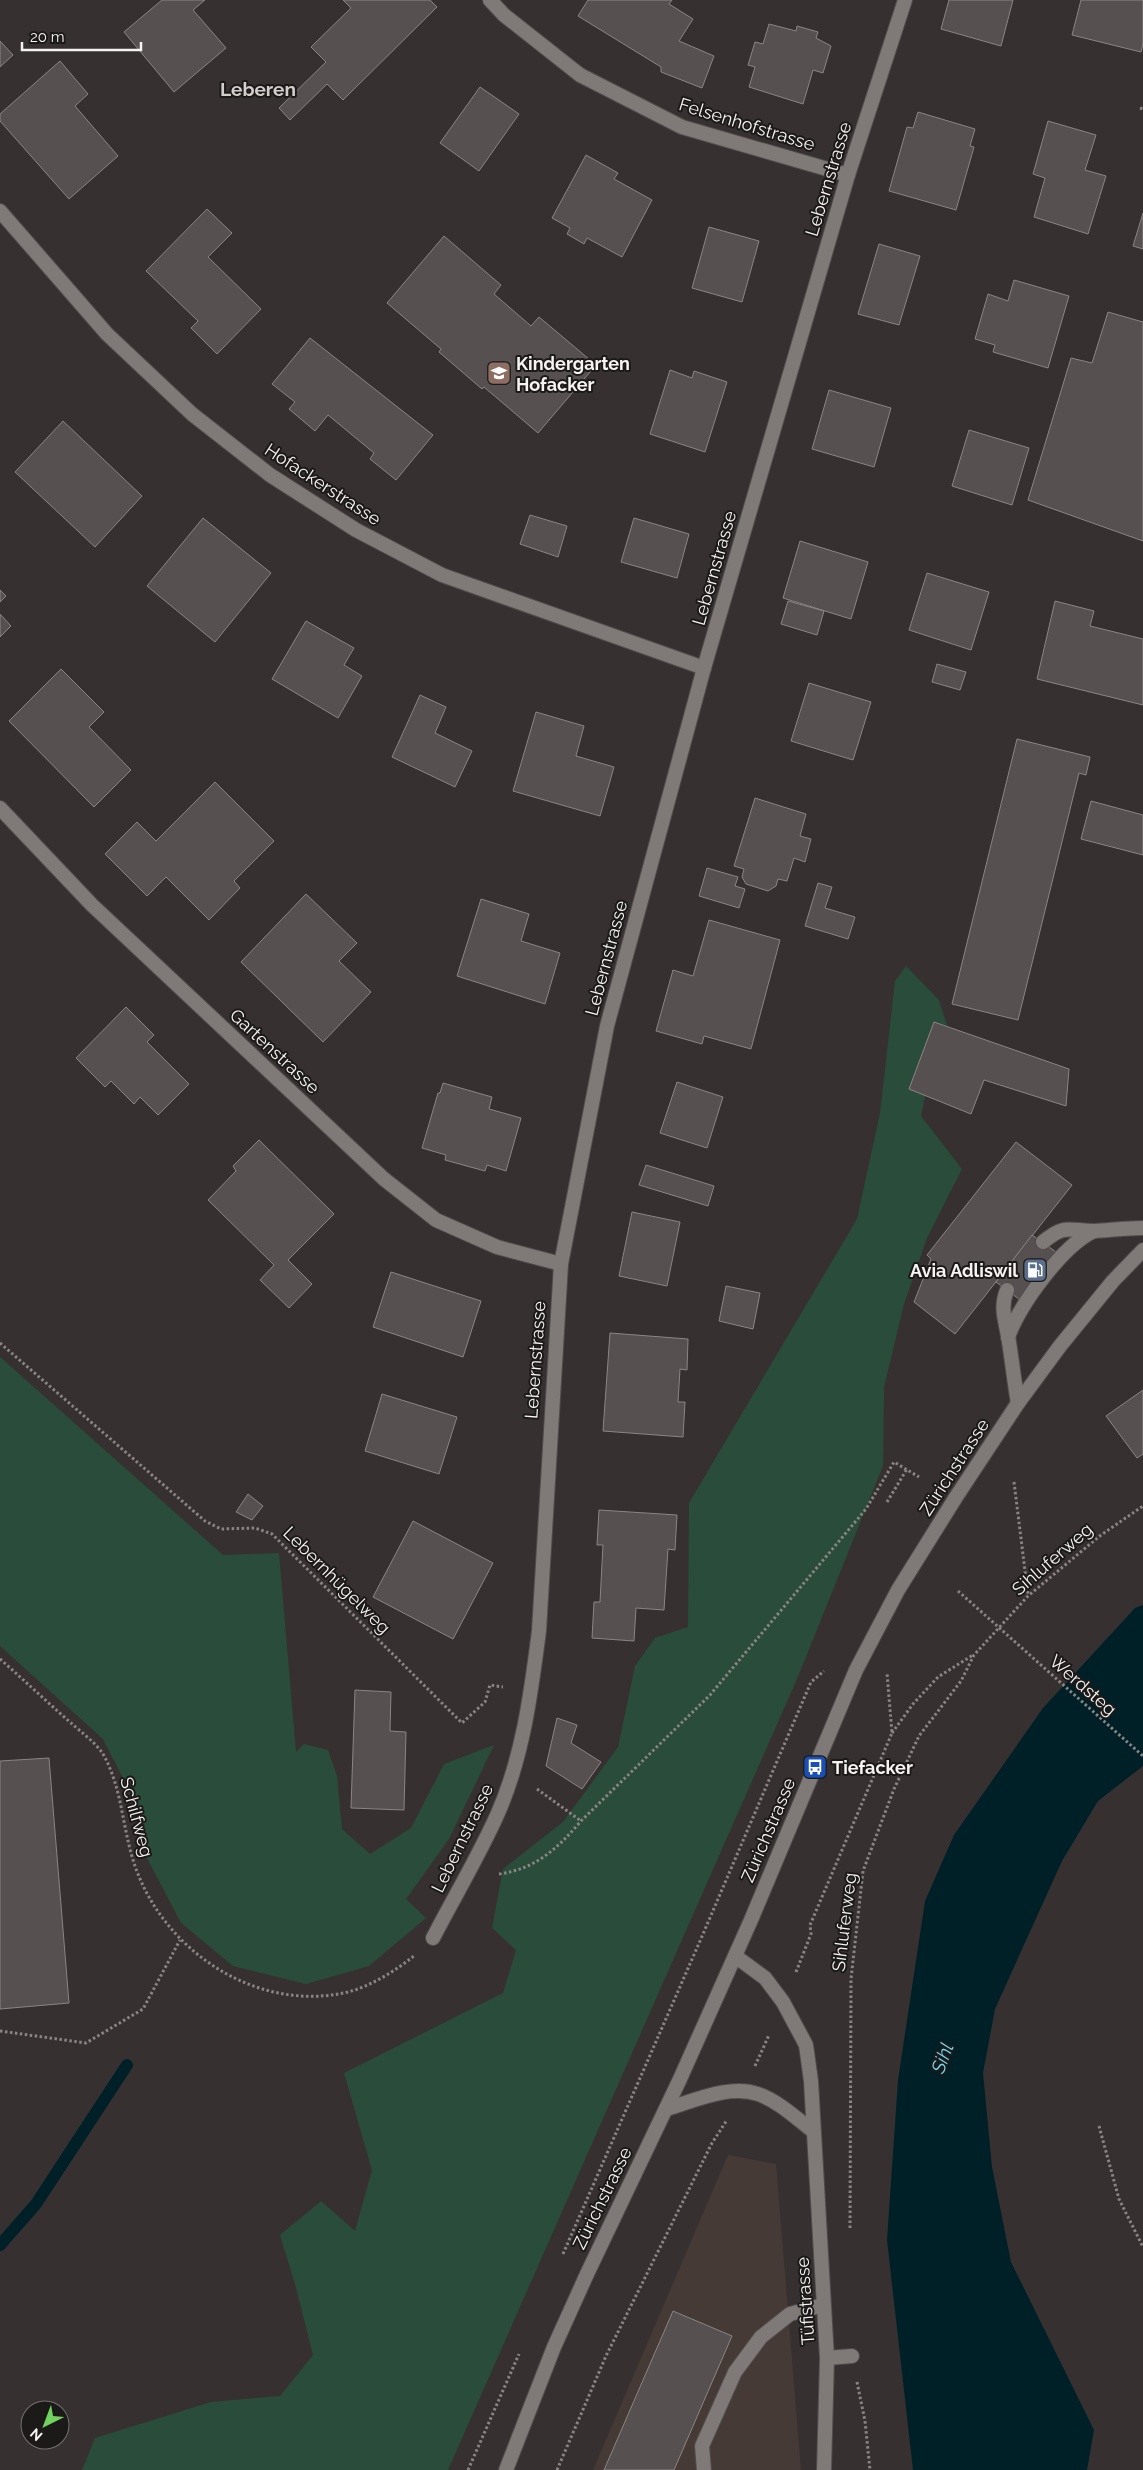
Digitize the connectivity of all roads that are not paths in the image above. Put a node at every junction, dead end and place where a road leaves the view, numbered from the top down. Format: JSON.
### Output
{"nodes":[{"id":1,"x":490,"y":0,"type":"edge"},
{"id":2,"x":905,"y":0,"type":"edge"},
{"id":3,"x":848,"y":175,"type":"junction"},
{"id":4,"x":0,"y":211,"type":"edge"},
{"id":5,"x":704,"y":668,"type":"junction"},
{"id":6,"x":0,"y":808,"type":"edge"},
{"id":7,"x":1143,"y":1228,"type":"edge"},
{"id":8,"x":1094,"y":1231,"type":"junction"},
{"id":9,"x":1043,"y":1242,"type":"dead end"},
{"id":10,"x":1143,"y":1250,"type":"edge"},
{"id":11,"x":561,"y":1264,"type":"junction"},
{"id":12,"x":1007,"y":1290,"type":"dead end"},
{"id":13,"x":1008,"y":1337,"type":"junction"},
{"id":14,"x":1018,"y":1403,"type":"junction"},
{"id":15,"x":433,"y":1938,"type":"road end"},
{"id":16,"x":735,"y":1956,"type":"junction"},
{"id":17,"x":666,"y":2109,"type":"junction"},
{"id":18,"x":813,"y":2131,"type":"junction"},
{"id":19,"x":823,"y":2305,"type":"junction"},
{"id":20,"x":852,"y":2356,"type":"dead end"},
{"id":21,"x":827,"y":2358,"type":"junction"},
{"id":22,"x":506,"y":2470,"type":"edge"},
{"id":23,"x":704,"y":2470,"type":"edge"},
{"id":24,"x":824,"y":2470,"type":"edge"}],
"edges":[{"from":1,"to":3,"type":"street","name":"Felsenhofstrasse"},
{"from":2,"to":3,"type":"street","name":"Lebernstrasse"},
{"from":3,"to":5,"type":"street","name":"Lebernstrasse"},
{"from":4,"to":5,"type":"street","name":"Hofackerstrasse"},
{"from":5,"to":11,"type":"street","name":"Lebernstrasse"},
{"from":6,"to":11,"type":"street","name":"Gartenstrasse"},
{"from":7,"to":8,"type":"street"},
{"from":8,"to":9,"type":"street"},
{"from":8,"to":13,"type":"street"},
{"from":10,"to":14,"type":"street","name":"Zürichstrasse"},
{"from":11,"to":15,"type":"street","name":"Lebernstrasse"},
{"from":12,"to":13,"type":"street"},
{"from":13,"to":14,"type":"street"},
{"from":14,"to":16,"type":"street","name":"Zürichstrasse"},
{"from":16,"to":17,"type":"street","name":"Zürichstrasse"},
{"from":16,"to":18,"type":"street","name":"Tüfistrasse"},
{"from":17,"to":18,"type":"street"},
{"from":17,"to":22,"type":"street","name":"Zürichstrasse"},
{"from":18,"to":19,"type":"street","name":"Tüfistrasse"},
{"from":19,"to":21,"type":"street","name":"Tüfistrasse"},
{"from":19,"to":23,"type":"street"},
{"from":20,"to":21,"type":"street"},
{"from":21,"to":24,"type":"street","name":"Tüfistrasse"}]}
